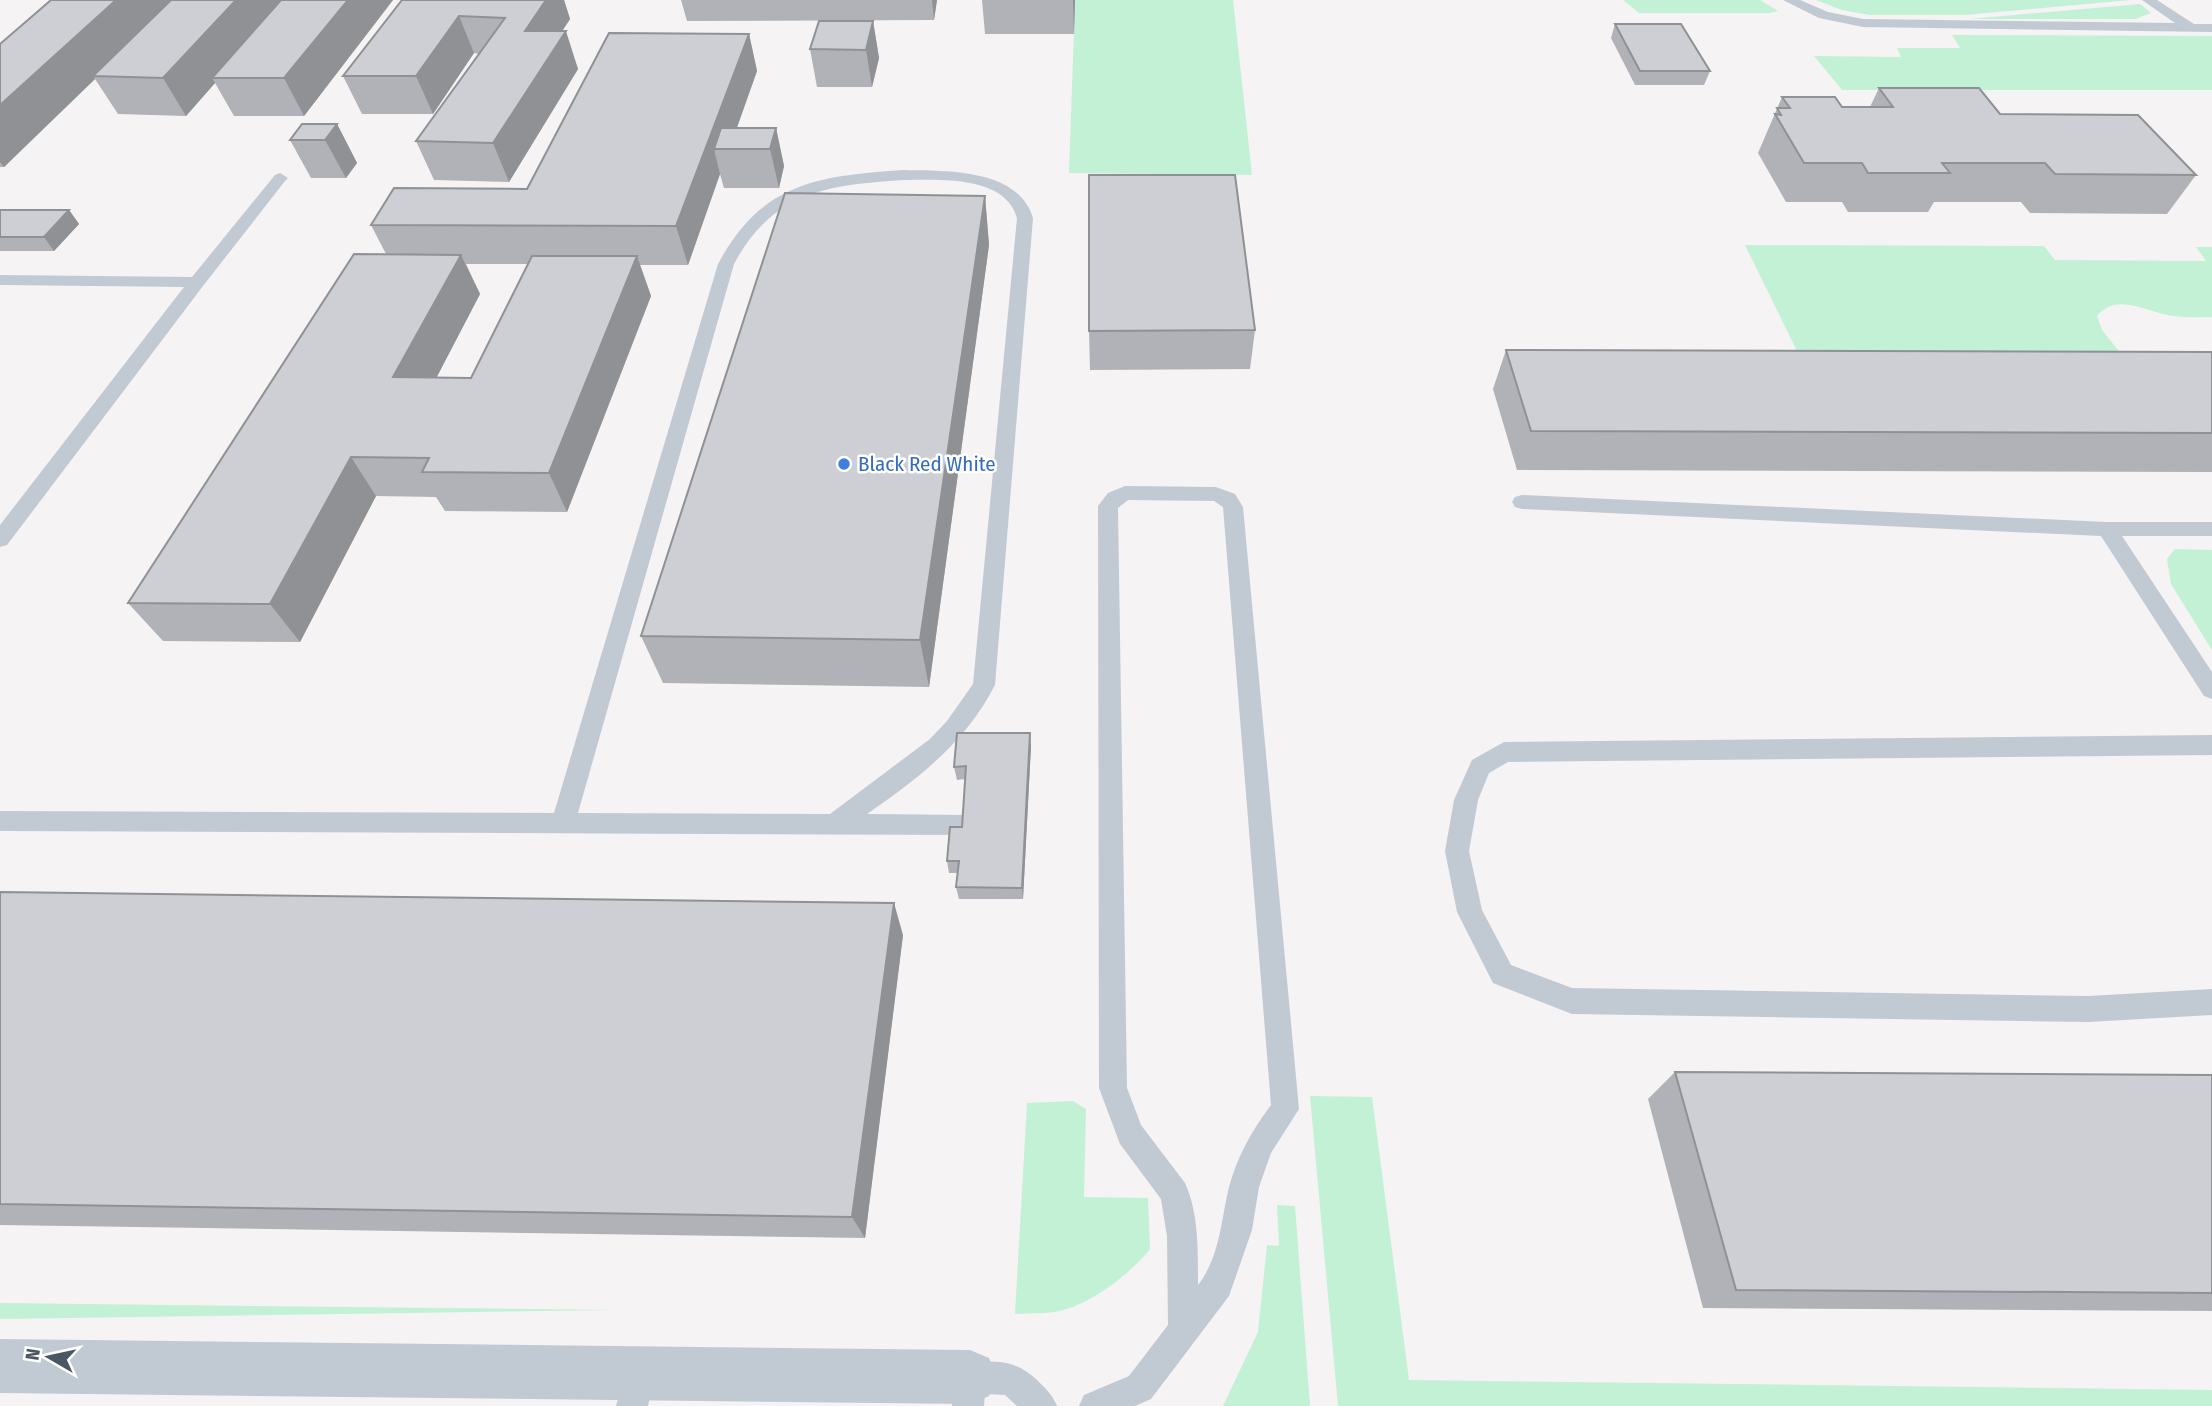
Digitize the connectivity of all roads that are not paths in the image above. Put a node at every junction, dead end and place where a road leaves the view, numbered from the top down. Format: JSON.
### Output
{"nodes":[{"id":1,"x":1789,"y":0,"type":"edge"},
{"id":2,"x":2148,"y":0,"type":"edge"},
{"id":3,"x":2191,"y":27,"type":"junction"},
{"id":4,"x":2212,"y":28,"type":"edge"},
{"id":5,"x":280,"y":178,"type":"dead end"},
{"id":6,"x":0,"y":280,"type":"edge"},
{"id":7,"x":197,"y":282,"type":"junction"},
{"id":8,"x":1522,"y":502,"type":"dead end"},
{"id":9,"x":2107,"y":529,"type":"junction"},
{"id":10,"x":2212,"y":529,"type":"edge"},
{"id":11,"x":0,"y":540,"type":"edge"},
{"id":12,"x":2212,"y":690,"type":"edge"},
{"id":13,"x":2212,"y":745,"type":"edge"},
{"id":14,"x":0,"y":821,"type":"edge"},
{"id":15,"x":563,"y":823,"type":"junction"},
{"id":16,"x":835,"y":824,"type":"junction"},
{"id":17,"x":968,"y":825,"type":"edge"},
{"id":18,"x":2212,"y":1002,"type":"edge"},
{"id":19,"x":1184,"y":1329,"type":"junction"},
{"id":20,"x":0,"y":1366,"type":"edge"},
{"id":21,"x":635,"y":1390,"type":"edge"},
{"id":22,"x":969,"y":1392,"type":"edge"},
{"id":23,"x":1041,"y":1406,"type":"edge"},
{"id":24,"x":1095,"y":1406,"type":"edge"}],
"edges":[{"from":1,"to":3,"type":"lane"},
{"from":2,"to":3,"type":"lane"},
{"from":3,"to":4,"type":"lane"},
{"from":5,"to":7,"type":"lane"},
{"from":6,"to":7,"type":"lane"},
{"from":7,"to":11,"type":"lane"},
{"from":8,"to":9,"type":"lane"},
{"from":9,"to":10,"type":"lane"},
{"from":9,"to":12,"type":"lane"},
{"from":13,"to":18,"type":"lane"},
{"from":14,"to":15,"type":"lane"},
{"from":15,"to":16,"type":"lane"},
{"from":15,"to":16,"type":"lane"},
{"from":16,"to":17,"type":"lane"},
{"from":19,"to":19,"type":"lane"},
{"from":19,"to":24,"type":"lane"},
{"from":20,"to":21,"type":"street"},
{"from":21,"to":22,"type":"street"},
{"from":22,"to":23,"type":"lane"}]}
